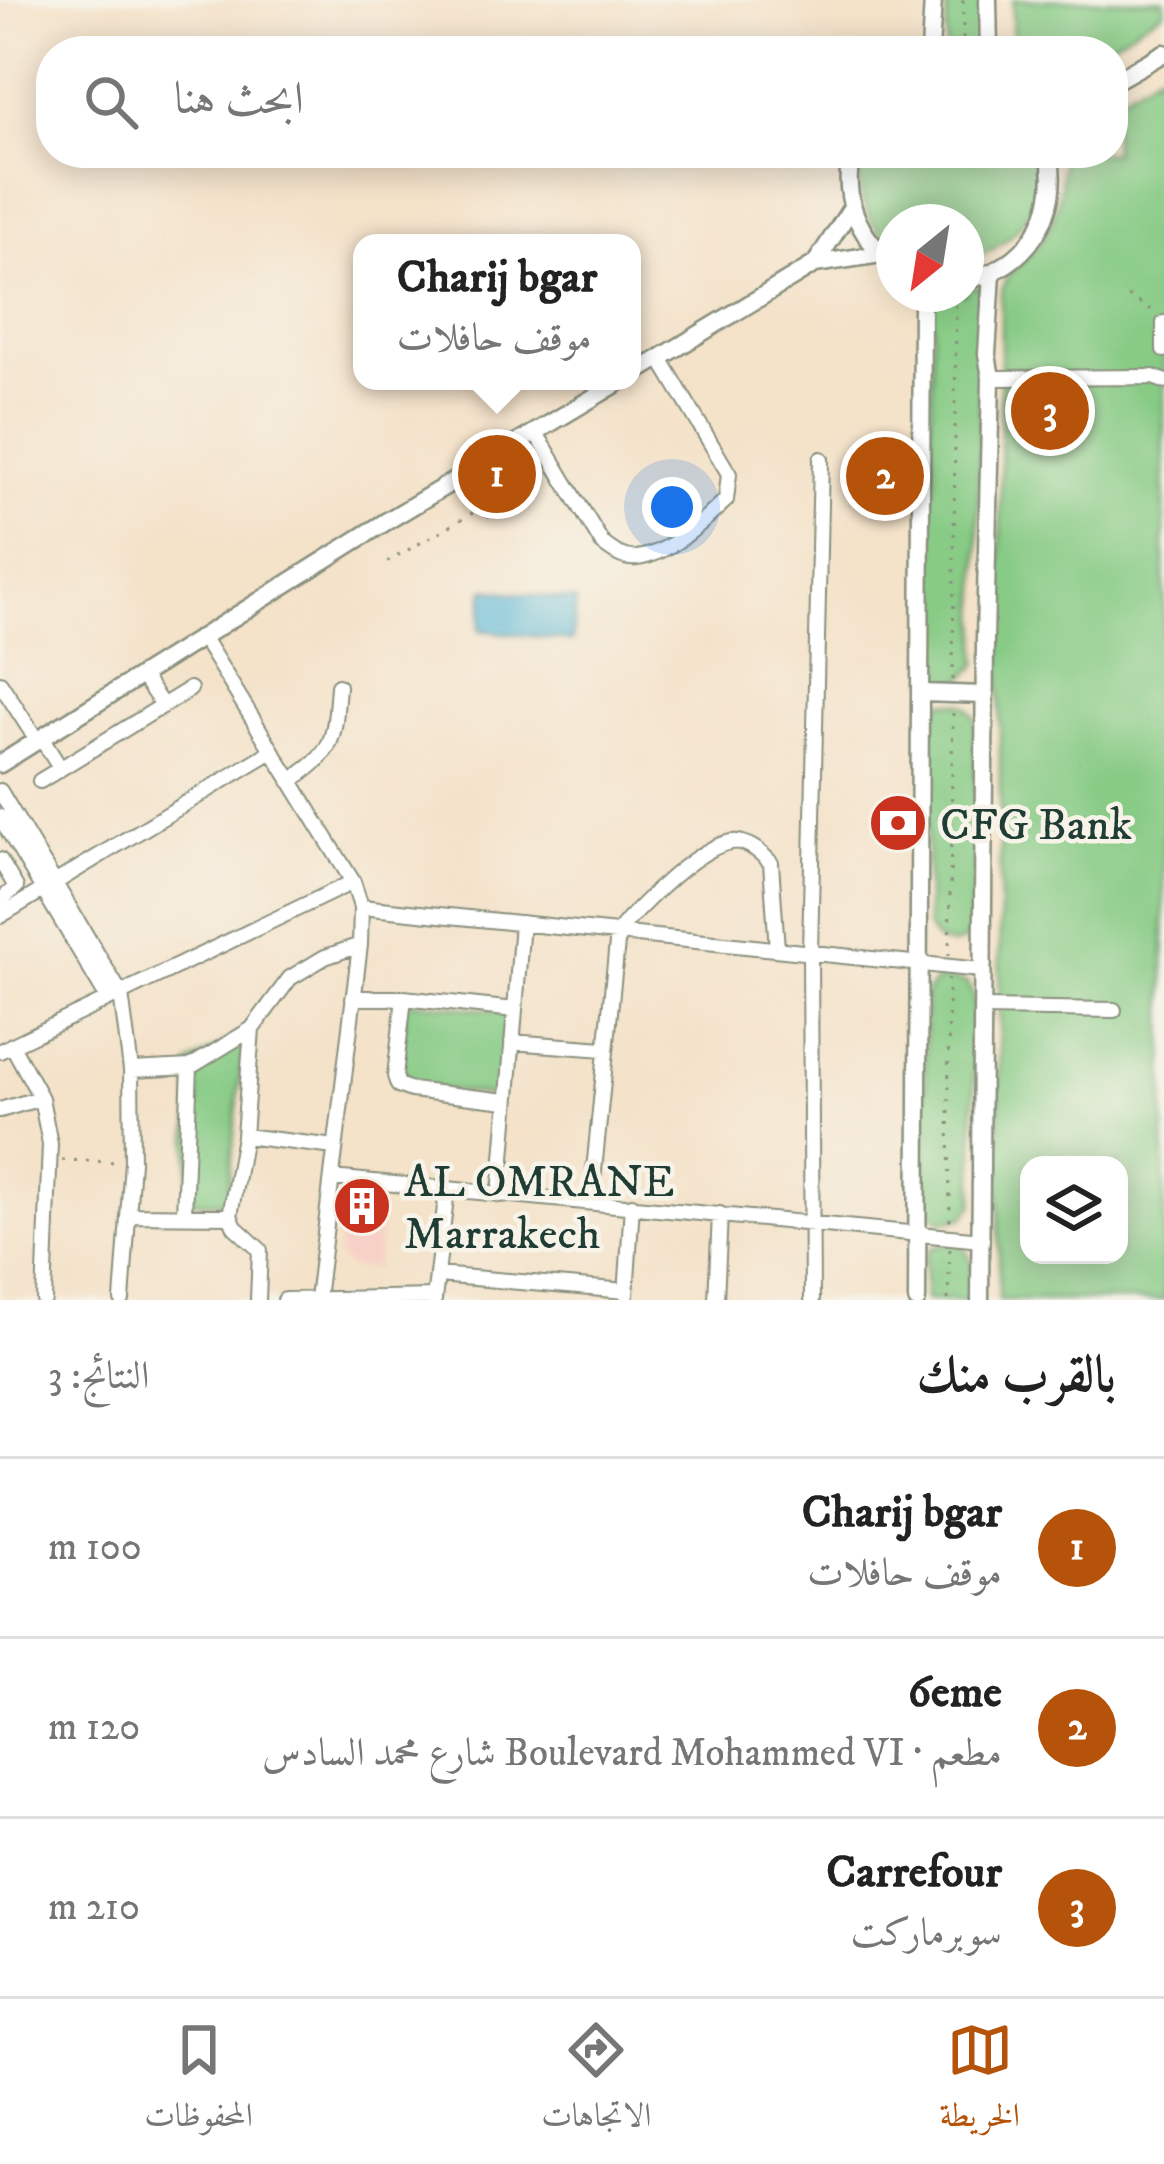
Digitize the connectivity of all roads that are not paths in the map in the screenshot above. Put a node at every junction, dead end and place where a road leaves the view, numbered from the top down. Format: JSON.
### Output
{"nodes":[{"id":1,"x":933,"y":0,"type":"edge"},
{"id":2,"x":988,"y":0,"type":"edge"},
{"id":3,"x":931,"y":36,"type":"edge"},
{"id":4,"x":989,"y":36,"type":"edge"},
{"id":5,"x":1164,"y":53,"type":"edge"},
{"id":6,"x":1128,"y":74,"type":"edge"},
{"id":7,"x":850,"y":168,"type":"edge"},
{"id":8,"x":1051,"y":168,"type":"edge"},
{"id":9,"x":852,"y":207,"type":"junction"},
{"id":10,"x":876,"y":247,"type":"edge"},
{"id":11,"x":876,"y":260,"type":"edge"},
{"id":12,"x":815,"y":264,"type":"junction"},
{"id":13,"x":992,"y":273,"type":"junction"},
{"id":14,"x":984,"y":275,"type":"edge"},
{"id":15,"x":922,"y":312,"type":"edge"},
{"id":16,"x":1164,"y":320,"type":"edge"},
{"id":17,"x":1164,"y":350,"type":"edge"},
{"id":18,"x":660,"y":358,"type":"junction"},
{"id":19,"x":641,"y":369,"type":"edge"},
{"id":20,"x":992,"y":378,"type":"junction"},
{"id":21,"x":1164,"y":381,"type":"edge"},
{"id":22,"x":606,"y":390,"type":"edge"},
{"id":23,"x":536,"y":433,"type":"junction"},
{"id":24,"x":821,"y":459,"type":"dead end"},
{"id":25,"x":203,"y":638,"type":"junction"},
{"id":26,"x":143,"y":677,"type":"junction"},
{"id":27,"x":0,"y":682,"type":"edge"},
{"id":28,"x":338,"y":686,"type":"dead end"},
{"id":29,"x":190,"y":689,"type":"dead end"},
{"id":30,"x":921,"y":693,"type":"junction"},
{"id":31,"x":985,"y":695,"type":"junction"},
{"id":32,"x":163,"y":706,"type":"junction"},
{"id":33,"x":40,"y":740,"type":"junction"},
{"id":34,"x":272,"y":751,"type":"junction"},
{"id":35,"x":0,"y":764,"type":"edge"},
{"id":36,"x":60,"y":768,"type":"junction"},
{"id":37,"x":40,"y":781,"type":"dead end"},
{"id":38,"x":290,"y":781,"type":"junction"},
{"id":39,"x":0,"y":791,"type":"edge"},
{"id":40,"x":1,"y":821,"type":"edge"},
{"id":41,"x":0,"y":860,"type":"edge"},
{"id":42,"x":353,"y":882,"type":"junction"},
{"id":43,"x":50,"y":885,"type":"junction"},
{"id":44,"x":0,"y":901,"type":"edge"},
{"id":45,"x":361,"y":908,"type":"junction"},
{"id":46,"x":0,"y":916,"type":"edge"},
{"id":47,"x":522,"y":923,"type":"junction"},
{"id":48,"x":618,"y":933,"type":"junction"},
{"id":49,"x":360,"y":945,"type":"junction"},
{"id":50,"x":777,"y":950,"type":"junction"},
{"id":51,"x":810,"y":953,"type":"junction"},
{"id":52,"x":917,"y":964,"type":"junction"},
{"id":53,"x":981,"y":970,"type":"junction"},
{"id":54,"x":114,"y":996,"type":"junction"},
{"id":55,"x":353,"y":998,"type":"junction"},
{"id":56,"x":404,"y":998,"type":"junction"},
{"id":57,"x":981,"y":1008,"type":"junction"},
{"id":58,"x":515,"y":1010,"type":"junction"},
{"id":59,"x":1114,"y":1010,"type":"dead end"},
{"id":60,"x":252,"y":1029,"type":"junction"},
{"id":61,"x":512,"y":1042,"type":"junction"},
{"id":62,"x":6,"y":1048,"type":"edge"},
{"id":63,"x":604,"y":1048,"type":"junction"},
{"id":64,"x":190,"y":1067,"type":"junction"},
{"id":65,"x":131,"y":1070,"type":"junction"},
{"id":66,"x":40,"y":1098,"type":"junction"},
{"id":67,"x":506,"y":1101,"type":"junction"},
{"id":68,"x":0,"y":1110,"type":"edge"},
{"id":69,"x":244,"y":1136,"type":"junction"},
{"id":70,"x":335,"y":1147,"type":"junction"},
{"id":71,"x":332,"y":1178,"type":"junction"},
{"id":72,"x":447,"y":1190,"type":"junction"},
{"id":73,"x":500,"y":1195,"type":"junction"},
{"id":74,"x":591,"y":1200,"type":"junction"},
{"id":75,"x":632,"y":1205,"type":"junction"},
{"id":76,"x":184,"y":1214,"type":"junction"},
{"id":77,"x":719,"y":1214,"type":"junction"},
{"id":78,"x":129,"y":1215,"type":"junction"},
{"id":79,"x":230,"y":1216,"type":"junction"},
{"id":80,"x":813,"y":1223,"type":"junction"},
{"id":81,"x":920,"y":1235,"type":"junction"},
{"id":82,"x":982,"y":1240,"type":"junction"},
{"id":83,"x":438,"y":1275,"type":"junction"},
{"id":84,"x":523,"y":1283,"type":"junction"},
{"id":85,"x":626,"y":1296,"type":"edge"},
{"id":86,"x":434,"y":1298,"type":"edge"},
{"id":87,"x":317,"y":1299,"type":"edge"},
{"id":88,"x":338,"y":1299,"type":"edge"},
{"id":89,"x":44,"y":1300,"type":"edge"},
{"id":90,"x":122,"y":1300,"type":"edge"},
{"id":91,"x":258,"y":1300,"type":"edge"},
{"id":92,"x":285,"y":1300,"type":"edge"},
{"id":93,"x":522,"y":1300,"type":"edge"},
{"id":94,"x":716,"y":1300,"type":"edge"},
{"id":95,"x":812,"y":1300,"type":"edge"},
{"id":96,"x":917,"y":1300,"type":"edge"},
{"id":97,"x":980,"y":1300,"type":"edge"}],
"edges":[{"from":1,"to":3,"type":"main road"},
{"from":2,"to":4,"type":"main road"},
{"from":5,"to":6,"type":"main road"},
{"from":7,"to":9,"type":"main road"},
{"from":8,"to":13,"type":"main road"},
{"from":9,"to":10,"type":"main road"},
{"from":9,"to":12,"type":"main road"},
{"from":11,"to":12,"type":"main road"},
{"from":12,"to":18,"type":"main road"},
{"from":13,"to":14,"type":"main road"},
{"from":13,"to":20,"type":"main road"},
{"from":15,"to":30,"type":"main road"},
{"from":16,"to":17,"type":"street"},
{"from":18,"to":19,"type":"main road"},
{"from":18,"to":23,"type":"street"},
{"from":20,"to":21,"type":"street"},
{"from":20,"to":31,"type":"main road"},
{"from":22,"to":23,"type":"main road"},
{"from":23,"to":25,"type":"main road"},
{"from":24,"to":51,"type":"street"},
{"from":25,"to":26,"type":"main road"},
{"from":25,"to":34,"type":"street"},
{"from":26,"to":32,"type":"street"},
{"from":26,"to":33,"type":"main road"},
{"from":27,"to":33,"type":"street"},
{"from":28,"to":38,"type":"street"},
{"from":29,"to":32,"type":"street"},
{"from":30,"to":31,"type":"main road"},
{"from":30,"to":52,"type":"main road"},
{"from":31,"to":53,"type":"main road"},
{"from":32,"to":36,"type":"street"},
{"from":33,"to":35,"type":"main road"},
{"from":33,"to":36,"type":"street"},
{"from":34,"to":38,"type":"street"},
{"from":34,"to":43,"type":"street"},
{"from":36,"to":37,"type":"street"},
{"from":38,"to":42,"type":"street"},
{"from":39,"to":43,"type":"street"},
{"from":40,"to":43,"type":"street"},
{"from":41,"to":44,"type":"street"},
{"from":42,"to":45,"type":"street"},
{"from":42,"to":54,"type":"street"},
{"from":43,"to":46,"type":"street"},
{"from":43,"to":54,"type":"street"},
{"from":45,"to":47,"type":"street"},
{"from":45,"to":49,"type":"street"},
{"from":47,"to":48,"type":"street"},
{"from":47,"to":58,"type":"street"},
{"from":48,"to":50,"type":"street"},
{"from":48,"to":50,"type":"street"},
{"from":48,"to":63,"type":"street"},
{"from":49,"to":55,"type":"street"},
{"from":49,"to":60,"type":"street"},
{"from":50,"to":51,"type":"street"},
{"from":51,"to":52,"type":"street"},
{"from":51,"to":80,"type":"street"},
{"from":52,"to":53,"type":"street"},
{"from":52,"to":81,"type":"main road"},
{"from":53,"to":57,"type":"main road"},
{"from":54,"to":62,"type":"street"},
{"from":54,"to":65,"type":"street"},
{"from":55,"to":56,"type":"street"},
{"from":55,"to":70,"type":"street"},
{"from":56,"to":58,"type":"street"},
{"from":56,"to":67,"type":"street"},
{"from":57,"to":59,"type":"street"},
{"from":57,"to":82,"type":"main road"},
{"from":58,"to":61,"type":"street"},
{"from":60,"to":64,"type":"street"},
{"from":60,"to":69,"type":"street"},
{"from":61,"to":63,"type":"street"},
{"from":61,"to":67,"type":"street"},
{"from":62,"to":66,"type":"street"},
{"from":63,"to":74,"type":"street"},
{"from":64,"to":65,"type":"street"},
{"from":64,"to":76,"type":"street"},
{"from":65,"to":78,"type":"street"},
{"from":66,"to":68,"type":"street"},
{"from":66,"to":89,"type":"street"},
{"from":67,"to":73,"type":"street"},
{"from":69,"to":70,"type":"street"},
{"from":69,"to":79,"type":"street"},
{"from":70,"to":71,"type":"street"},
{"from":71,"to":72,"type":"street"},
{"from":71,"to":87,"type":"street"},
{"from":72,"to":73,"type":"street"},
{"from":72,"to":83,"type":"street"},
{"from":73,"to":74,"type":"street"},
{"from":74,"to":75,"type":"street"},
{"from":75,"to":77,"type":"street"},
{"from":75,"to":85,"type":"street"},
{"from":76,"to":78,"type":"street"},
{"from":76,"to":79,"type":"street"},
{"from":77,"to":80,"type":"street"},
{"from":77,"to":94,"type":"street"},
{"from":78,"to":90,"type":"street"},
{"from":79,"to":91,"type":"street"},
{"from":80,"to":81,"type":"street"},
{"from":80,"to":95,"type":"street"},
{"from":81,"to":82,"type":"street"},
{"from":81,"to":96,"type":"main road"},
{"from":82,"to":97,"type":"main road"},
{"from":83,"to":84,"type":"street"},
{"from":83,"to":86,"type":"street"},
{"from":84,"to":85,"type":"street"},
{"from":84,"to":93,"type":"street"},
{"from":86,"to":88,"type":"street"},
{"from":87,"to":88,"type":"street"},
{"from":87,"to":92,"type":"street"}]}
